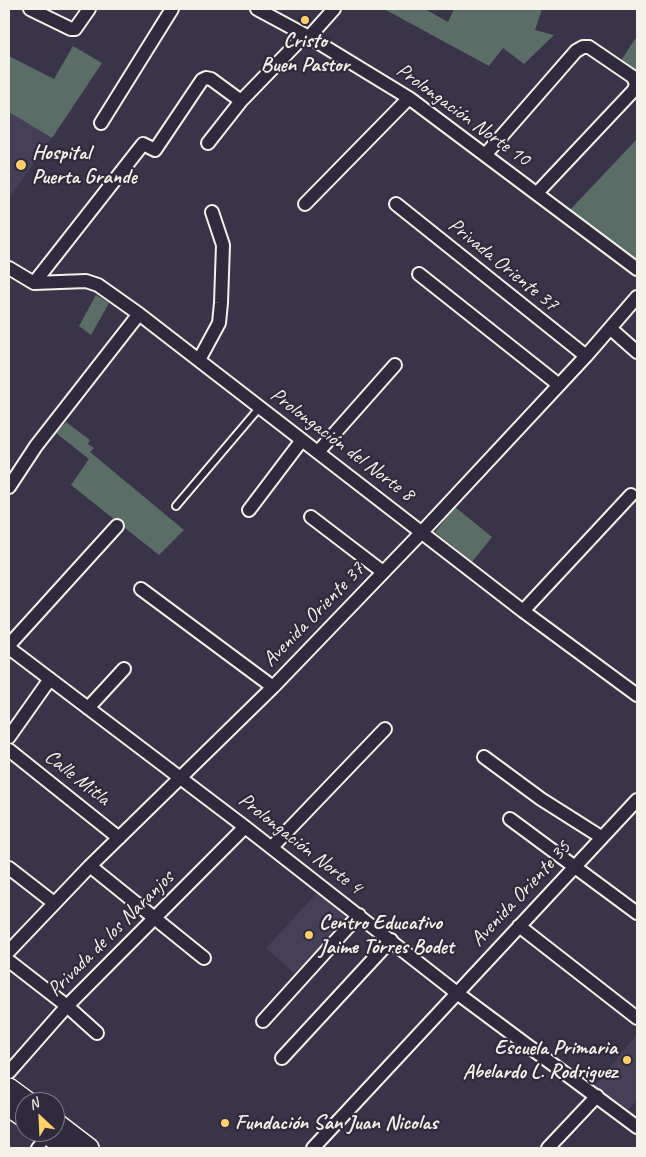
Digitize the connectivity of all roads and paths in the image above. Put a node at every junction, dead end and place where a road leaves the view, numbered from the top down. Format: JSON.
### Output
{"nodes":[{"id":1,"x":30,"y":9,"type":"edge"},
{"id":2,"x":89,"y":9,"type":"edge"},
{"id":3,"x":172,"y":9,"type":"edge"},
{"id":4,"x":257,"y":9,"type":"edge"},
{"id":5,"x":334,"y":9,"type":"edge"},
{"id":6,"x":307,"y":36,"type":"junction"},
{"id":7,"x":410,"y":98,"type":"junction"},
{"id":8,"x":241,"y":101,"type":"junction"},
{"id":9,"x":101,"y":123,"type":"dead end"},
{"id":10,"x":208,"y":143,"type":"dead end"},
{"id":11,"x":486,"y":154,"type":"junction"},
{"id":12,"x":537,"y":193,"type":"junction"},
{"id":13,"x":305,"y":204,"type":"dead end"},
{"id":14,"x":396,"y":204,"type":"dead end"},
{"id":15,"x":212,"y":212,"type":"dead end"},
{"id":16,"x":9,"y":268,"type":"edge"},
{"id":17,"x":637,"y":269,"type":"edge"},
{"id":18,"x":419,"y":274,"type":"dead end"},
{"id":19,"x":34,"y":283,"type":"junction"},
{"id":20,"x":637,"y":298,"type":"edge"},
{"id":21,"x":139,"y":314,"type":"junction"},
{"id":22,"x":611,"y":329,"type":"junction"},
{"id":23,"x":637,"y":352,"type":"edge"},
{"id":24,"x":586,"y":356,"type":"junction"},
{"id":25,"x":199,"y":360,"type":"junction"},
{"id":26,"x":395,"y":365,"type":"dead end"},
{"id":27,"x":559,"y":385,"type":"junction"},
{"id":28,"x":260,"y":407,"type":"junction"},
{"id":29,"x":302,"y":440,"type":"junction"},
{"id":30,"x":318,"y":452,"type":"junction"},
{"id":31,"x":9,"y":487,"type":"edge"},
{"id":32,"x":631,"y":495,"type":"dead end"},
{"id":33,"x":176,"y":506,"type":"dead end"},
{"id":34,"x":248,"y":510,"type":"dead end"},
{"id":35,"x":311,"y":517,"type":"dead end"},
{"id":36,"x":117,"y":526,"type":"dead end"},
{"id":37,"x":422,"y":532,"type":"junction"},
{"id":38,"x":383,"y":572,"type":"junction"},
{"id":39,"x":141,"y":588,"type":"dead end"},
{"id":40,"x":523,"y":611,"type":"junction"},
{"id":41,"x":9,"y":647,"type":"edge"},
{"id":42,"x":124,"y":669,"type":"dead end"},
{"id":43,"x":50,"y":679,"type":"junction"},
{"id":44,"x":273,"y":687,"type":"junction"},
{"id":45,"x":635,"y":689,"type":"edge"},
{"id":46,"x":88,"y":708,"type":"junction"},
{"id":47,"x":385,"y":729,"type":"dead end"},
{"id":48,"x":9,"y":737,"type":"edge"},
{"id":49,"x":9,"y":750,"type":"edge"},
{"id":50,"x":484,"y":757,"type":"dead end"},
{"id":51,"x":181,"y":778,"type":"junction"},
{"id":52,"x":637,"y":800,"type":"edge"},
{"id":53,"x":510,"y":819,"type":"dead end"},
{"id":54,"x":245,"y":826,"type":"junction"},
{"id":55,"x":601,"y":837,"type":"junction"},
{"id":56,"x":119,"y":838,"type":"junction"},
{"id":57,"x":272,"y":847,"type":"junction"},
{"id":58,"x":575,"y":865,"type":"junction"},
{"id":59,"x":90,"y":866,"type":"junction"},
{"id":60,"x":9,"y":868,"type":"edge"},
{"id":61,"x":54,"y":903,"type":"junction"},
{"id":62,"x":637,"y":912,"type":"edge"},
{"id":63,"x":360,"y":915,"type":"junction"},
{"id":64,"x":155,"y":917,"type":"junction"},
{"id":65,"x":519,"y":926,"type":"junction"},
{"id":66,"x":391,"y":940,"type":"junction"},
{"id":67,"x":9,"y":951,"type":"edge"},
{"id":68,"x":204,"y":958,"type":"dead end"},
{"id":69,"x":9,"y":961,"type":"edge"},
{"id":70,"x":457,"y":993,"type":"junction"},
{"id":71,"x":67,"y":1006,"type":"junction"},
{"id":72,"x":637,"y":1018,"type":"edge"},
{"id":73,"x":263,"y":1022,"type":"dead end"},
{"id":74,"x":97,"y":1033,"type":"dead end"},
{"id":75,"x":282,"y":1058,"type":"dead end"},
{"id":76,"x":9,"y":1072,"type":"edge"},
{"id":77,"x":597,"y":1096,"type":"junction"},
{"id":78,"x":637,"y":1127,"type":"edge"},
{"id":79,"x":65,"y":1140,"type":"edge"},
{"id":80,"x":89,"y":1148,"type":"edge"},
{"id":81,"x":313,"y":1148,"type":"edge"},
{"id":82,"x":548,"y":1148,"type":"edge"}],
"edges":[{"from":1,"to":2,"type":"street"},
{"from":3,"to":9,"type":"street"},
{"from":4,"to":6,"type":"street","name":"Prolongación Norte 10"},
{"from":5,"to":6,"type":"street"},
{"from":6,"to":7,"type":"street","name":"Prolongación Norte 10"},
{"from":6,"to":8,"type":"street"},
{"from":7,"to":11,"type":"street","name":"Prolongación Norte 10"},
{"from":7,"to":13,"type":"street"},
{"from":8,"to":10,"type":"street"},
{"from":8,"to":19,"type":"street"},
{"from":11,"to":12,"type":"street","name":"Prolongación Norte 10"},
{"from":11,"to":12,"type":"street"},
{"from":12,"to":17,"type":"street","name":"Prolongación Norte 10"},
{"from":14,"to":24,"type":"street","name":"Privada Oriente 37"},
{"from":15,"to":25,"type":"street"},
{"from":16,"to":19,"type":"street"},
{"from":18,"to":27,"type":"street"},
{"from":19,"to":21,"type":"street","name":"Prolongación del Norte 8"},
{"from":20,"to":22,"type":"street","name":"Avenida Oriente 37"},
{"from":21,"to":25,"type":"street","name":"Prolongación del Norte 8"},
{"from":21,"to":31,"type":"street"},
{"from":22,"to":23,"type":"street"},
{"from":22,"to":24,"type":"street","name":"Avenida Oriente 37"},
{"from":24,"to":27,"type":"street","name":"Avenida Oriente 37"},
{"from":25,"to":28,"type":"street","name":"Prolongación del Norte 8"},
{"from":26,"to":30,"type":"street"},
{"from":27,"to":37,"type":"street","name":"Avenida Oriente 37"},
{"from":28,"to":29,"type":"street","name":"Prolongación del Norte 8"},
{"from":28,"to":33,"type":"lane"},
{"from":29,"to":30,"type":"street","name":"Prolongación del Norte 8"},
{"from":29,"to":34,"type":"street"},
{"from":30,"to":37,"type":"street","name":"Prolongación del Norte 8"},
{"from":32,"to":40,"type":"street"},
{"from":35,"to":38,"type":"street"},
{"from":36,"to":41,"type":"street"},
{"from":37,"to":38,"type":"street","name":"Avenida Oriente 37"},
{"from":37,"to":40,"type":"street","name":"Prolongación del Norte 8"},
{"from":38,"to":44,"type":"street","name":"Avenida Oriente 37"},
{"from":39,"to":44,"type":"street"},
{"from":40,"to":45,"type":"street","name":"Prolongación del Norte 8"},
{"from":41,"to":43,"type":"street","name":"Prolongación Norte 4"},
{"from":42,"to":46,"type":"street"},
{"from":43,"to":46,"type":"street","name":"Prolongación Norte 4"},
{"from":43,"to":48,"type":"street"},
{"from":44,"to":51,"type":"street","name":"Avenida Oriente 37"},
{"from":46,"to":51,"type":"street","name":"Prolongación Norte 4"},
{"from":47,"to":57,"type":"street"},
{"from":49,"to":56,"type":"street","name":"Calle Mitla"},
{"from":50,"to":55,"type":"street"},
{"from":51,"to":54,"type":"street","name":"Prolongación Norte 4"},
{"from":51,"to":56,"type":"street","name":"Avenida Oriente 37"},
{"from":52,"to":55,"type":"street","name":"Avenida Oriente 35"},
{"from":53,"to":58,"type":"street"},
{"from":54,"to":57,"type":"street","name":"Prolongación Norte 4"},
{"from":54,"to":64,"type":"street","name":"Privada de los Naranjos"},
{"from":55,"to":58,"type":"street","name":"Avenida Oriente 35"},
{"from":56,"to":59,"type":"street","name":"Avenida Oriente 37"},
{"from":57,"to":63,"type":"street","name":"Prolongación Norte 4"},
{"from":58,"to":62,"type":"street"},
{"from":58,"to":65,"type":"street","name":"Avenida Oriente 35"},
{"from":59,"to":61,"type":"street","name":"Avenida Oriente 37"},
{"from":59,"to":64,"type":"street"},
{"from":60,"to":61,"type":"street"},
{"from":61,"to":67,"type":"street","name":"Avenida Oriente 37"},
{"from":63,"to":66,"type":"street","name":"Prolongación Norte 4"},
{"from":63,"to":73,"type":"street"},
{"from":64,"to":68,"type":"street"},
{"from":64,"to":71,"type":"street","name":"Privada de los Naranjos"},
{"from":65,"to":70,"type":"street","name":"Avenida Oriente 35"},
{"from":65,"to":72,"type":"street"},
{"from":66,"to":70,"type":"street","name":"Prolongación Norte 4"},
{"from":66,"to":75,"type":"street"},
{"from":69,"to":71,"type":"street"},
{"from":70,"to":77,"type":"street","name":"Prolongación Norte 4"},
{"from":70,"to":81,"type":"street","name":"Avenida Oriente 35"},
{"from":71,"to":74,"type":"street"},
{"from":71,"to":76,"type":"street","name":"Privada de los Naranjos"},
{"from":77,"to":78,"type":"street","name":"Prolongación Norte 4"},
{"from":77,"to":82,"type":"street"},
{"from":79,"to":80,"type":"main road"}]}
